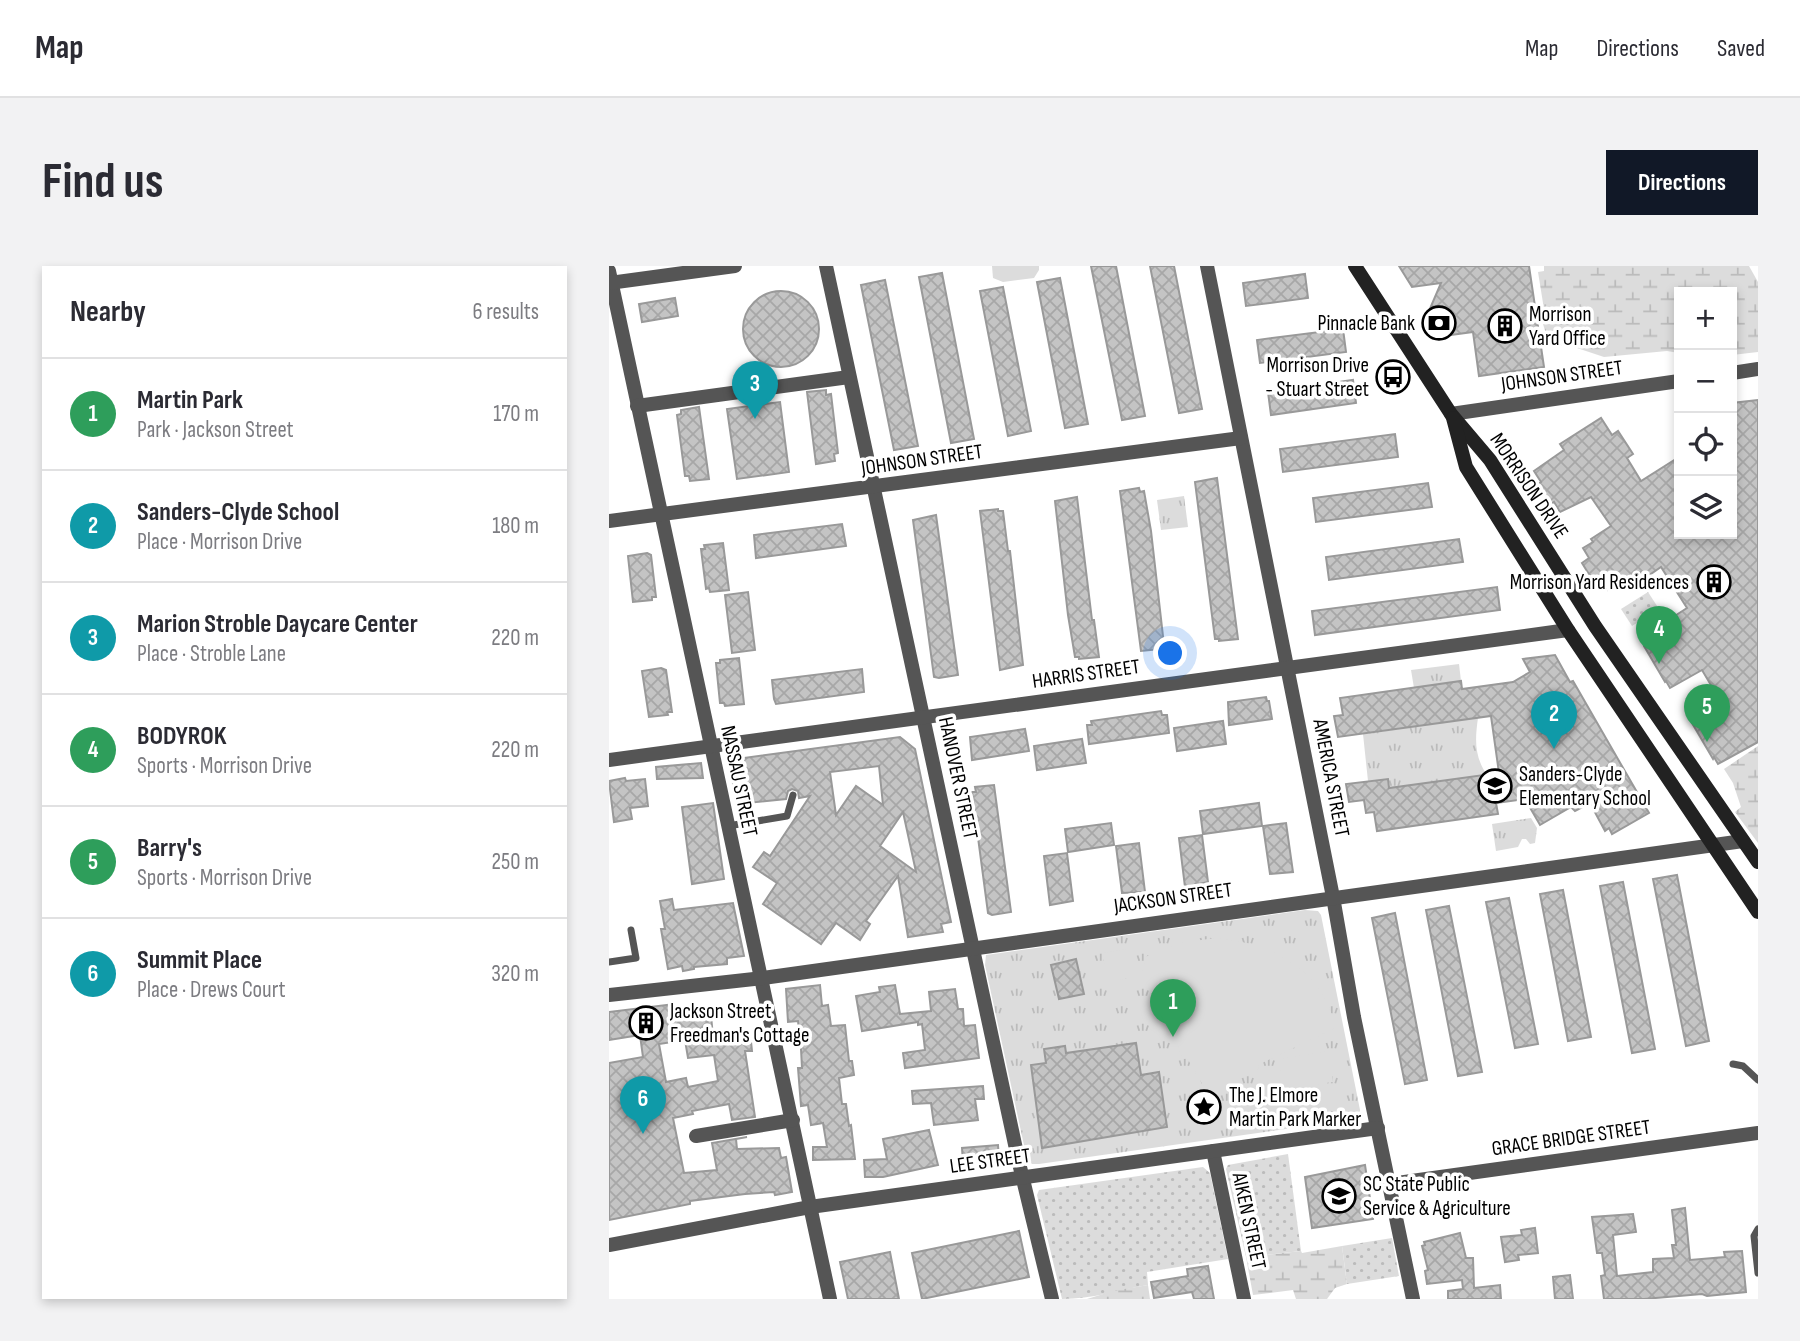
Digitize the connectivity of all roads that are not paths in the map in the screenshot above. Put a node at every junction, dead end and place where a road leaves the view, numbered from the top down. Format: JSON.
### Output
{"nodes":[{"id":1,"x":735,"y":266,"type":"edge"},
{"id":2,"x":826,"y":266,"type":"edge"},
{"id":3,"x":1207,"y":266,"type":"edge"},
{"id":4,"x":1356,"y":266,"type":"edge"},
{"id":5,"x":610,"y":279,"type":"edge"},
{"id":6,"x":1758,"y":369,"type":"edge"},
{"id":7,"x":1737,"y":372,"type":"edge"},
{"id":8,"x":849,"y":377,"type":"junction"},
{"id":9,"x":1674,"y":382,"type":"edge"},
{"id":10,"x":638,"y":406,"type":"junction"},
{"id":11,"x":1451,"y":414,"type":"junction"},
{"id":12,"x":1241,"y":438,"type":"junction"},
{"id":13,"x":873,"y":488,"type":"junction"},
{"id":14,"x":660,"y":514,"type":"junction"},
{"id":15,"x":609,"y":521,"type":"edge"},
{"id":16,"x":1568,"y":630,"type":"junction"},
{"id":17,"x":1288,"y":668,"type":"junction"},
{"id":18,"x":923,"y":717,"type":"junction"},
{"id":19,"x":710,"y":745,"type":"junction"},
{"id":20,"x":609,"y":760,"type":"edge"},
{"id":21,"x":793,"y":795,"type":"dead end"},
{"id":22,"x":727,"y":826,"type":"junction"},
{"id":23,"x":1743,"y":841,"type":"junction"},
{"id":24,"x":1714,"y":845,"type":"junction"},
{"id":25,"x":1758,"y":862,"type":"edge"},
{"id":26,"x":1333,"y":897,"type":"junction"},
{"id":27,"x":1758,"y":912,"type":"edge"},
{"id":28,"x":631,"y":930,"type":"dead end"},
{"id":29,"x":972,"y":947,"type":"junction"},
{"id":30,"x":609,"y":962,"type":"edge"},
{"id":31,"x":763,"y":978,"type":"junction"},
{"id":32,"x":609,"y":995,"type":"edge"},
{"id":33,"x":1733,"y":1064,"type":"dead end"},
{"id":34,"x":1758,"y":1080,"type":"edge"},
{"id":35,"x":793,"y":1120,"type":"junction"},
{"id":36,"x":1378,"y":1128,"type":"junction"},
{"id":37,"x":1758,"y":1133,"type":"edge"},
{"id":38,"x":696,"y":1136,"type":"dead end"},
{"id":39,"x":1213,"y":1151,"type":"junction"},
{"id":40,"x":1022,"y":1178,"type":"junction"},
{"id":41,"x":1390,"y":1184,"type":"junction"},
{"id":42,"x":810,"y":1207,"type":"junction"},
{"id":43,"x":1758,"y":1229,"type":"edge"},
{"id":44,"x":609,"y":1245,"type":"edge"},
{"id":45,"x":1758,"y":1273,"type":"edge"},
{"id":46,"x":830,"y":1299,"type":"edge"},
{"id":47,"x":1051,"y":1299,"type":"edge"},
{"id":48,"x":1244,"y":1299,"type":"edge"},
{"id":49,"x":1413,"y":1299,"type":"edge"}],
"edges":[{"from":1,"to":5,"type":"street"},
{"from":2,"to":8,"type":"street","name":"HANOVER STREET"},
{"from":3,"to":12,"type":"street","name":"AMERICA STREET"},
{"from":4,"to":11,"type":"main road","name":"MORRISON DRIVE"},
{"from":5,"to":10,"type":"street","name":"NASSAU STREET"},
{"from":6,"to":7,"type":"street"},
{"from":8,"to":10,"type":"street"},
{"from":8,"to":13,"type":"street","name":"HANOVER STREET"},
{"from":9,"to":11,"type":"street","name":"JOHNSON STREET"},
{"from":10,"to":14,"type":"street","name":"NASSAU STREET"},
{"from":11,"to":16,"type":"main road","name":"MORRISON DRIVE"},
{"from":11,"to":23,"type":"main road","name":"MORRISON DRIVE"},
{"from":12,"to":13,"type":"street","name":"JOHNSON STREET"},
{"from":12,"to":17,"type":"street","name":"AMERICA STREET"},
{"from":13,"to":14,"type":"street","name":"JOHNSON STREET"},
{"from":13,"to":18,"type":"street","name":"HANOVER STREET"},
{"from":14,"to":15,"type":"street","name":"JOHNSON STREET"},
{"from":14,"to":19,"type":"street","name":"NASSAU STREET"},
{"from":16,"to":17,"type":"street","name":"HARRIS STREET"},
{"from":16,"to":24,"type":"main road","name":"MORRISON DRIVE"},
{"from":17,"to":18,"type":"street","name":"HARRIS STREET"},
{"from":17,"to":26,"type":"street","name":"AMERICA STREET"},
{"from":18,"to":19,"type":"street","name":"HARRIS STREET"},
{"from":18,"to":29,"type":"street","name":"HANOVER STREET"},
{"from":19,"to":20,"type":"street","name":"HARRIS STREET"},
{"from":19,"to":22,"type":"street","name":"NASSAU STREET"},
{"from":21,"to":22,"type":"lane"},
{"from":22,"to":31,"type":"street","name":"NASSAU STREET"},
{"from":23,"to":24,"type":"street","name":"JACKSON STREET"},
{"from":23,"to":25,"type":"main road","name":"MORRISON DRIVE"},
{"from":24,"to":26,"type":"street","name":"JACKSON STREET"},
{"from":24,"to":27,"type":"main road","name":"MORRISON DRIVE"},
{"from":26,"to":29,"type":"street","name":"JACKSON STREET"},
{"from":26,"to":36,"type":"street","name":"AMERICA STREET"},
{"from":28,"to":30,"type":"lane"},
{"from":29,"to":31,"type":"street","name":"JACKSON STREET"},
{"from":29,"to":40,"type":"street","name":"HANOVER STREET"},
{"from":31,"to":32,"type":"street","name":"JACKSON STREET"},
{"from":31,"to":35,"type":"street","name":"NASSAU STREET"},
{"from":33,"to":34,"type":"lane"},
{"from":35,"to":38,"type":"street"},
{"from":35,"to":42,"type":"street","name":"NASSAU STREET"},
{"from":36,"to":39,"type":"street","name":"LEE STREET"},
{"from":36,"to":41,"type":"street","name":"AMERICA STREET"},
{"from":37,"to":41,"type":"street","name":"GRACE BRIDGE STREET"},
{"from":39,"to":40,"type":"street","name":"LEE STREET"},
{"from":39,"to":48,"type":"street","name":"AIKEN STREET"},
{"from":40,"to":42,"type":"street","name":"LEE STREET"},
{"from":40,"to":47,"type":"street","name":"HANOVER STREET"},
{"from":41,"to":49,"type":"street","name":"AMERICA STREET"},
{"from":42,"to":44,"type":"street","name":"LEE STREET"},
{"from":42,"to":46,"type":"street","name":"NASSAU STREET"},
{"from":43,"to":45,"type":"lane"}]}
